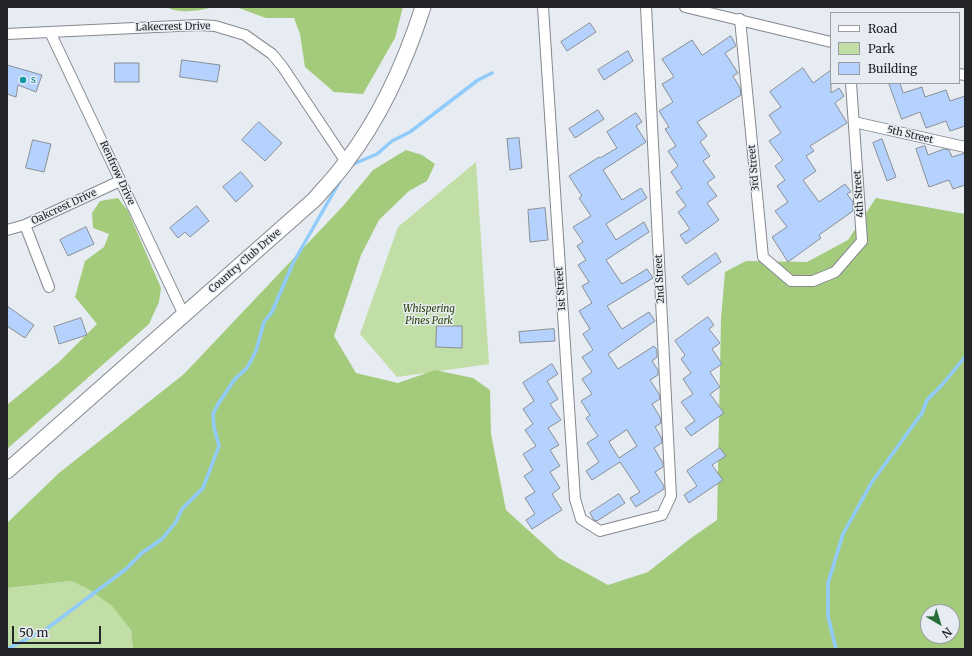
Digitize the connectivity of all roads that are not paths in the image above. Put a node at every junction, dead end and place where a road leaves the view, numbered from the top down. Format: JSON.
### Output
{"nodes":[{"id":1,"x":423,"y":7,"type":"edge"},
{"id":2,"x":542,"y":7,"type":"edge"},
{"id":3,"x":646,"y":7,"type":"edge"},
{"id":4,"x":685,"y":7,"type":"edge"},
{"id":5,"x":740,"y":19,"type":"junction"},
{"id":6,"x":50,"y":32,"type":"junction"},
{"id":7,"x":7,"y":34,"type":"edge"},
{"id":8,"x":830,"y":42,"type":"edge"},
{"id":9,"x":850,"y":84,"type":"edge"},
{"id":10,"x":854,"y":122,"type":"junction"},
{"id":11,"x":965,"y":147,"type":"edge"},
{"id":12,"x":346,"y":162,"type":"junction"},
{"id":13,"x":120,"y":181,"type":"junction"},
{"id":14,"x":25,"y":225,"type":"junction"},
{"id":15,"x":7,"y":230,"type":"edge"},
{"id":16,"x":813,"y":281,"type":"joint"},
{"id":17,"x":49,"y":287,"type":"dead end"},
{"id":18,"x":184,"y":315,"type":"junction"},
{"id":19,"x":7,"y":471,"type":"edge"},
{"id":20,"x":628,"y":524,"type":"joint"}],
"edges":[{"from":1,"to":12,"type":"main road","name":"Country Club Drive"},
{"from":2,"to":20,"type":"street","name":"1st Street"},
{"from":3,"to":20,"type":"street","name":"2nd Street"},
{"from":4,"to":5,"type":"street"},
{"from":5,"to":8,"type":"street"},
{"from":5,"to":16,"type":"street","name":"3rd Street"},
{"from":6,"to":7,"type":"street","name":"Lakecrest Drive"},
{"from":6,"to":12,"type":"street","name":"Lakecrest Drive"},
{"from":6,"to":13,"type":"street","name":"Renfrow Drive"},
{"from":9,"to":10,"type":"street","name":"4th Street"},
{"from":10,"to":11,"type":"street","name":"5th Street"},
{"from":10,"to":16,"type":"street","name":"4th Street"},
{"from":12,"to":18,"type":"main road","name":"Country Club Drive"},
{"from":13,"to":14,"type":"street","name":"Oakcrest Drive"},
{"from":13,"to":18,"type":"street","name":"Renfrow Drive"},
{"from":14,"to":15,"type":"street","name":"Oakcrest Drive"},
{"from":14,"to":17,"type":"street"},
{"from":18,"to":19,"type":"main road","name":"Country Club Drive"}]}
